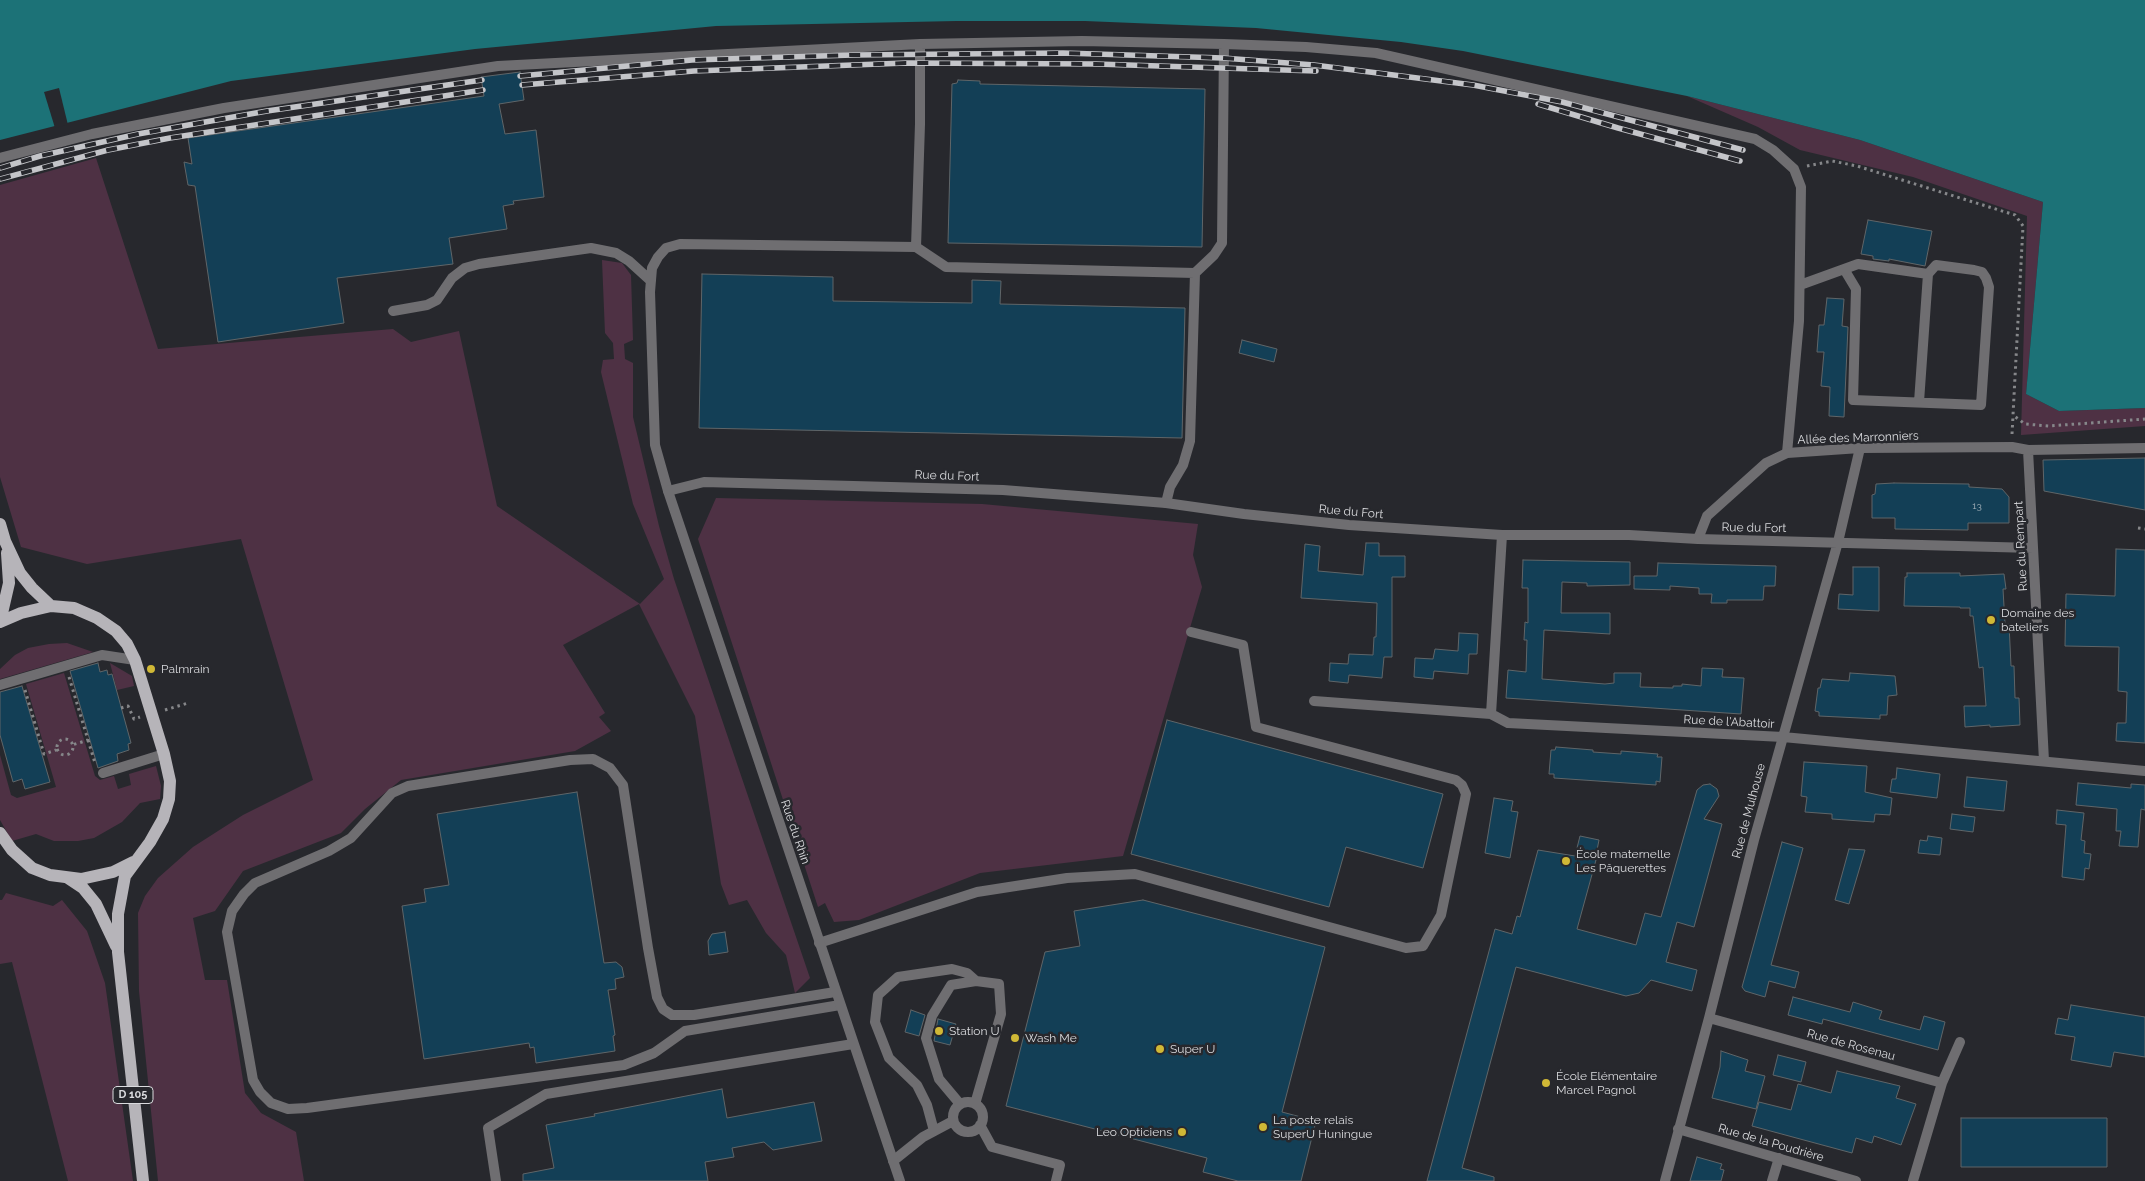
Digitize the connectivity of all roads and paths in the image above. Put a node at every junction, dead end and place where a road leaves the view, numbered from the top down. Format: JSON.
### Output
{"nodes":[{"id":1,"x":920,"y":44,"type":"junction"},
{"id":2,"x":1224,"y":44,"type":"junction"},
{"id":3,"x":0,"y":158,"type":"edge"},
{"id":4,"x":916,"y":247,"type":"junction"},
{"id":5,"x":1844,"y":269,"type":"junction"},
{"id":6,"x":1195,"y":273,"type":"junction"},
{"id":7,"x":1928,"y":274,"type":"junction"},
{"id":8,"x":651,"y":281,"type":"junction"},
{"id":9,"x":1800,"y":285,"type":"junction"},
{"id":10,"x":393,"y":310,"type":"dead end"},
{"id":11,"x":1919,"y":402,"type":"junction"},
{"id":12,"x":2013,"y":415,"type":"dead end"},
{"id":13,"x":2012,"y":447,"type":"junction"},
{"id":14,"x":1860,"y":448,"type":"junction"},
{"id":15,"x":2145,"y":448,"type":"edge"},
{"id":16,"x":2028,"y":450,"type":"junction"},
{"id":17,"x":1787,"y":453,"type":"junction"},
{"id":18,"x":668,"y":491,"type":"junction"},
{"id":19,"x":1166,"y":503,"type":"junction"},
{"id":20,"x":0,"y":524,"type":"edge"},
{"id":21,"x":2138,"y":528,"type":"dead end"},
{"id":22,"x":2145,"y":529,"type":"edge"},
{"id":23,"x":1502,"y":535,"type":"junction"},
{"id":24,"x":1698,"y":539,"type":"junction"},
{"id":25,"x":5,"y":541,"type":"junction"},
{"id":26,"x":1838,"y":542,"type":"junction"},
{"id":27,"x":2033,"y":548,"type":"junction"},
{"id":28,"x":51,"y":606,"type":"junction"},
{"id":29,"x":0,"y":622,"type":"edge"},
{"id":30,"x":1191,"y":632,"type":"dead end"},
{"id":31,"x":135,"y":660,"type":"junction"},
{"id":32,"x":65,"y":666,"type":"junction"},
{"id":33,"x":22,"y":679,"type":"junction"},
{"id":34,"x":0,"y":685,"type":"edge"},
{"id":35,"x":1314,"y":701,"type":"dead end"},
{"id":36,"x":163,"y":711,"type":"dead end"},
{"id":37,"x":1490,"y":714,"type":"junction"},
{"id":38,"x":165,"y":720,"type":"dead end"},
{"id":39,"x":1783,"y":737,"type":"junction"},
{"id":40,"x":88,"y":740,"type":"junction"},
{"id":41,"x":72,"y":744,"type":"junction"},
{"id":42,"x":56,"y":750,"type":"junction"},
{"id":43,"x":164,"y":754,"type":"junction"},
{"id":44,"x":2044,"y":761,"type":"junction"},
{"id":45,"x":2145,"y":771,"type":"edge"},
{"id":46,"x":103,"y":773,"type":"joint"},
{"id":47,"x":0,"y":833,"type":"edge"},
{"id":48,"x":135,"y":860,"type":"junction"},
{"id":49,"x":68,"y":878,"type":"junction"},
{"id":50,"x":819,"y":943,"type":"junction"},
{"id":51,"x":118,"y":952,"type":"junction"},
{"id":52,"x":976,"y":981,"type":"junction"},
{"id":53,"x":835,"y":992,"type":"junction"},
{"id":54,"x":840,"y":1005,"type":"junction"},
{"id":55,"x":1709,"y":1018,"type":"junction"},
{"id":56,"x":1960,"y":1042,"type":"dead end"},
{"id":57,"x":853,"y":1044,"type":"junction"},
{"id":58,"x":1942,"y":1083,"type":"junction"},
{"id":59,"x":960,"y":1104,"type":"junction"},
{"id":60,"x":975,"y":1104,"type":"junction"},
{"id":61,"x":954,"y":1121,"type":"junction"},
{"id":62,"x":980,"y":1125,"type":"junction"},
{"id":63,"x":1678,"y":1129,"type":"junction"},
{"id":64,"x":934,"y":1132,"type":"junction"},
{"id":65,"x":1779,"y":1158,"type":"junction"},
{"id":66,"x":892,"y":1161,"type":"junction"},
{"id":67,"x":143,"y":1181,"type":"edge"},
{"id":68,"x":496,"y":1181,"type":"edge"},
{"id":69,"x":900,"y":1181,"type":"edge"},
{"id":70,"x":1056,"y":1181,"type":"edge"},
{"id":71,"x":1665,"y":1181,"type":"edge"},
{"id":72,"x":1772,"y":1181,"type":"edge"},
{"id":73,"x":1856,"y":1181,"type":"edge"},
{"id":74,"x":1913,"y":1181,"type":"edge"}],
"edges":[{"from":1,"to":2,"type":"street"},
{"from":1,"to":3,"type":"street"},
{"from":1,"to":4,"type":"street"},
{"from":2,"to":6,"type":"street"},
{"from":2,"to":9,"type":"street"},
{"from":4,"to":6,"type":"street"},
{"from":4,"to":8,"type":"street","name":"Rue du Rhin"},
{"from":5,"to":7,"type":"street"},
{"from":5,"to":9,"type":"street"},
{"from":5,"to":11,"type":"street"},
{"from":6,"to":19,"type":"street"},
{"from":7,"to":11,"type":"street"},
{"from":7,"to":11,"type":"street"},
{"from":8,"to":10,"type":"street"},
{"from":8,"to":18,"type":"street","name":"Rue du Rhin"},
{"from":9,"to":17,"type":"street"},
{"from":12,"to":13,"type":"path"},
{"from":13,"to":14,"type":"street","name":"Allée des Marronniers"},
{"from":13,"to":16,"type":"street","name":"Allée des Marronniers"},
{"from":14,"to":17,"type":"street","name":"Allée des Marronniers"},
{"from":14,"to":26,"type":"street","name":"Rue de Mulhouse"},
{"from":15,"to":16,"type":"street","name":"Allée des Marronniers"},
{"from":16,"to":27,"type":"street","name":"Rue du Rempart"},
{"from":17,"to":24,"type":"street","name":"Allée des Marronniers"},
{"from":18,"to":19,"type":"street","name":"Rue du Fort"},
{"from":18,"to":50,"type":"street","name":"Rue du Rhin"},
{"from":19,"to":23,"type":"street","name":"Rue du Fort"},
{"from":20,"to":25,"type":"main road"},
{"from":21,"to":22,"type":"path"},
{"from":23,"to":24,"type":"street","name":"Rue du Fort"},
{"from":23,"to":37,"type":"street"},
{"from":24,"to":26,"type":"street","name":"Rue du Fort"},
{"from":25,"to":28,"type":"main road"},
{"from":25,"to":29,"type":"main road"},
{"from":26,"to":27,"type":"street","name":"Rue du Fort"},
{"from":26,"to":39,"type":"street","name":"Rue de Mulhouse"},
{"from":27,"to":44,"type":"street","name":"Rue du Rempart"},
{"from":28,"to":29,"type":"main road"},
{"from":28,"to":31,"type":"main road"},
{"from":30,"to":50,"type":"street"},
{"from":31,"to":32,"type":"street"},
{"from":31,"to":43,"type":"main road"},
{"from":32,"to":33,"type":"street"},
{"from":32,"to":40,"type":"path"},
{"from":33,"to":34,"type":"street"},
{"from":33,"to":42,"type":"path"},
{"from":35,"to":37,"type":"street","name":"Rue de l'Abattoir"},
{"from":36,"to":38,"type":"path"},
{"from":37,"to":39,"type":"street","name":"Rue de l'Abattoir"},
{"from":39,"to":44,"type":"street","name":"Rue de l'Abattoir"},
{"from":39,"to":55,"type":"street","name":"Rue de Mulhouse"},
{"from":40,"to":41,"type":"path"},
{"from":40,"to":46,"type":"path"},
{"from":41,"to":42,"type":"path"},
{"from":41,"to":42,"type":"path"},
{"from":43,"to":46,"type":"street"},
{"from":43,"to":48,"type":"main road"},
{"from":44,"to":45,"type":"street","name":"Rue de l'Abattoir"},
{"from":47,"to":49,"type":"main road"},
{"from":48,"to":49,"type":"main road"},
{"from":48,"to":51,"type":"main road","number":"D 105"},
{"from":49,"to":51,"type":"main road","number":"D 105"},
{"from":50,"to":53,"type":"street","name":"Rue du Rhin"},
{"from":51,"to":67,"type":"main road","number":"D 105"},
{"from":52,"to":59,"type":"street"},
{"from":52,"to":60,"type":"street"},
{"from":52,"to":64,"type":"street"},
{"from":53,"to":54,"type":"street","name":"Rue du Rhin"},
{"from":53,"to":54,"type":"street"},
{"from":54,"to":57,"type":"street","name":"Rue du Rhin"},
{"from":55,"to":58,"type":"street","name":"Rue de Rosenau"},
{"from":55,"to":63,"type":"street","name":"Rue de Mulhouse"},
{"from":56,"to":58,"type":"street"},
{"from":57,"to":66,"type":"street","name":"Rue du Rhin"},
{"from":57,"to":68,"type":"street"},
{"from":58,"to":74,"type":"street"},
{"from":59,"to":60,"type":"street"},
{"from":59,"to":61,"type":"street"},
{"from":60,"to":62,"type":"street"},
{"from":61,"to":62,"type":"street"},
{"from":61,"to":64,"type":"street"},
{"from":62,"to":70,"type":"street"},
{"from":63,"to":65,"type":"street","name":"Rue de la Poudrière"},
{"from":63,"to":71,"type":"street","name":"Rue de Mulhouse"},
{"from":64,"to":66,"type":"street"},
{"from":65,"to":72,"type":"street"},
{"from":65,"to":73,"type":"street","name":"Rue de la Poudrière"},
{"from":66,"to":69,"type":"street","name":"Rue du Rhin"}]}
